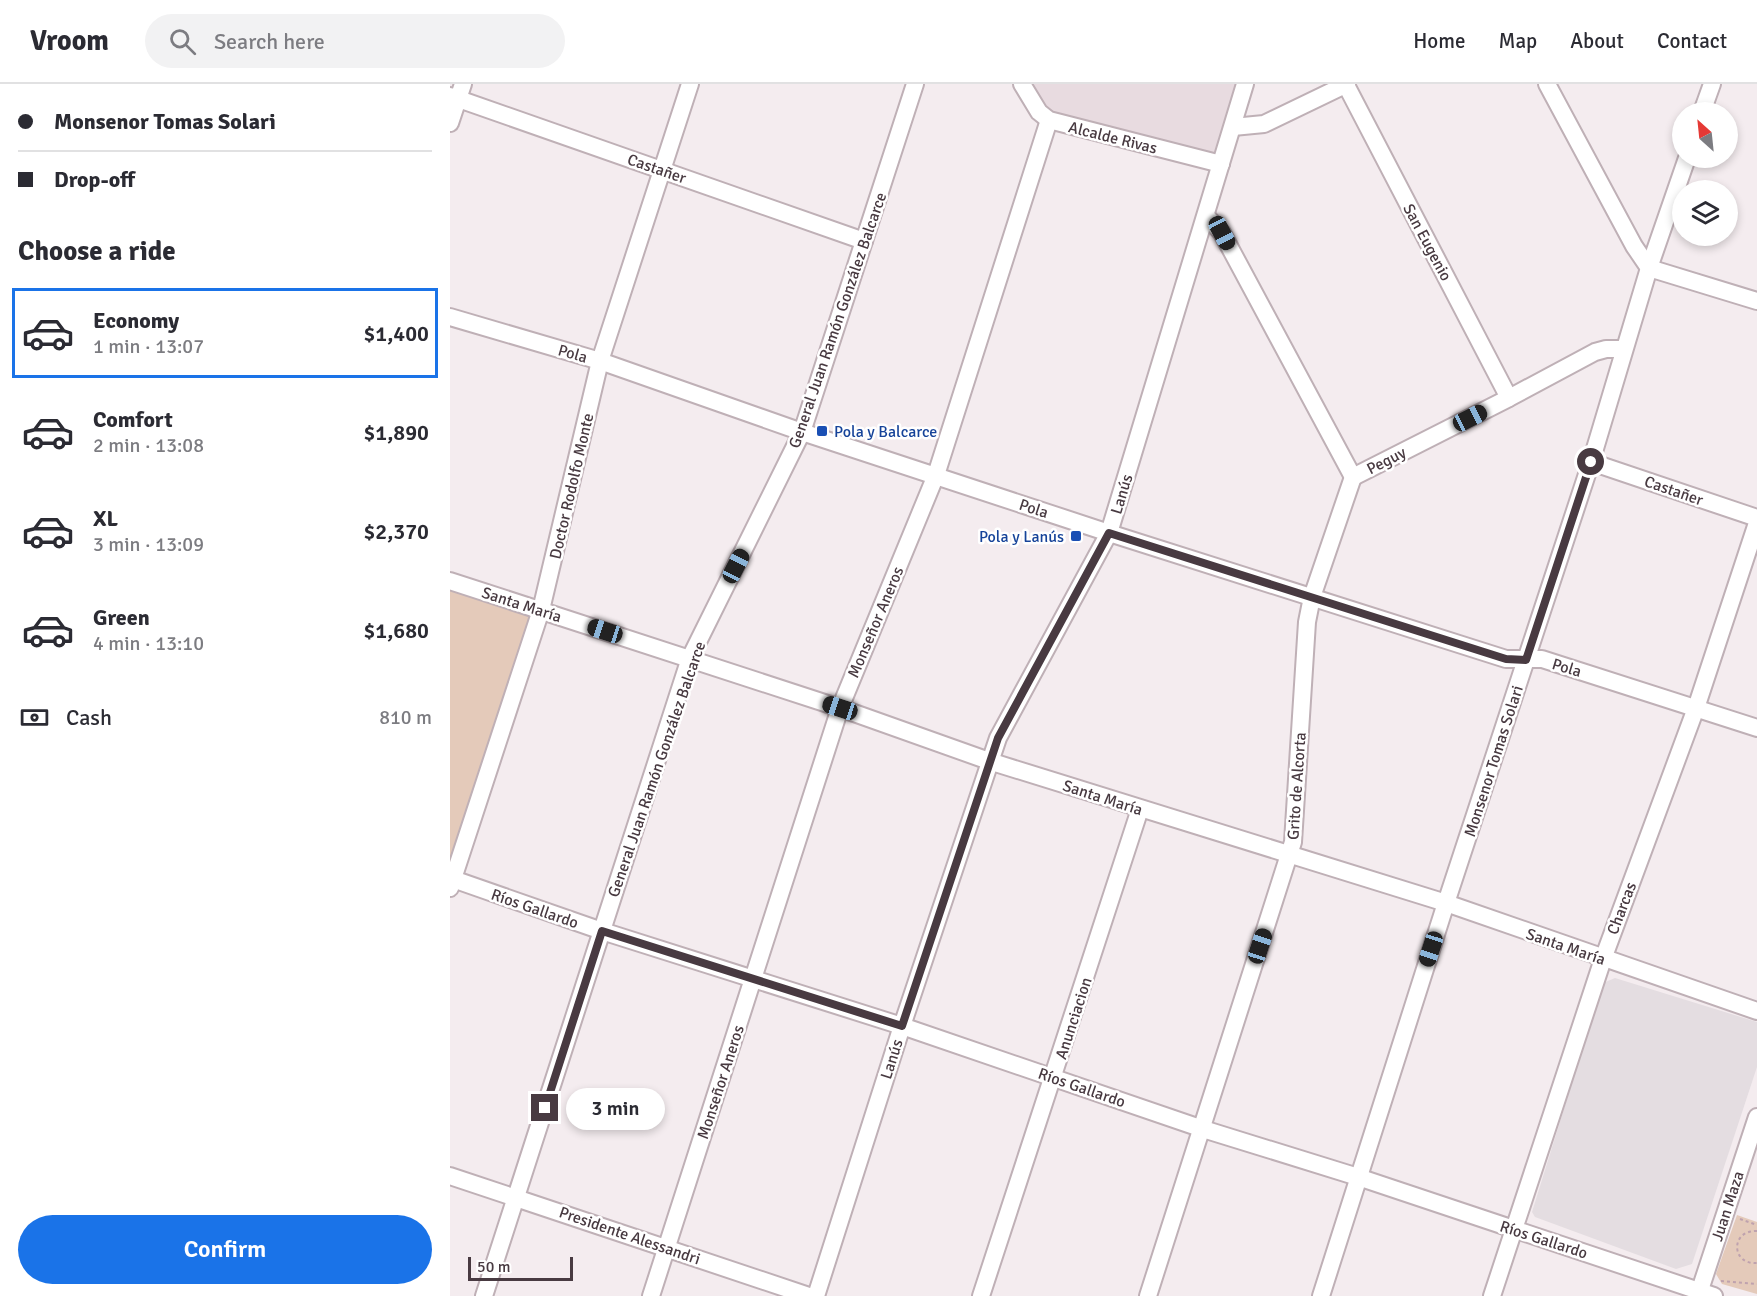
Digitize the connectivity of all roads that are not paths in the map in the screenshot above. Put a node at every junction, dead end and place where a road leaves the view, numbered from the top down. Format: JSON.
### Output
{"nodes":[{"id":1,"x":690,"y":84,"type":"edge"},
{"id":2,"x":915,"y":84,"type":"edge"},
{"id":3,"x":1022,"y":84,"type":"edge"},
{"id":4,"x":1245,"y":84,"type":"edge"},
{"id":5,"x":1346,"y":84,"type":"edge"},
{"id":6,"x":1547,"y":84,"type":"edge"},
{"id":7,"x":1712,"y":84,"type":"edge"},
{"id":8,"x":457,"y":93,"type":"edge"},
{"id":9,"x":1706,"y":102,"type":"edge"},
{"id":10,"x":1049,"y":120,"type":"junction"},
{"id":11,"x":450,"y":123,"type":"edge"},
{"id":12,"x":1233,"y":128,"type":"junction"},
{"id":13,"x":1221,"y":164,"type":"junction"},
{"id":14,"x":1684,"y":168,"type":"edge"},
{"id":15,"x":663,"y":170,"type":"junction"},
{"id":16,"x":1206,"y":216,"type":"junction"},
{"id":17,"x":864,"y":241,"type":"junction"},
{"id":18,"x":1649,"y":268,"type":"junction"},
{"id":19,"x":1757,"y":301,"type":"edge"},
{"id":20,"x":450,"y":317,"type":"edge"},
{"id":21,"x":1623,"y":349,"type":"junction"},
{"id":22,"x":600,"y":361,"type":"junction"},
{"id":23,"x":1509,"y":398,"type":"junction"},
{"id":24,"x":802,"y":432,"type":"junction"},
{"id":25,"x":1591,"y":462,"type":"junction"},
{"id":26,"x":936,"y":476,"type":"junction"},
{"id":27,"x":1353,"y":477,"type":"junction"},
{"id":28,"x":1757,"y":520,"type":"edge"},
{"id":29,"x":1109,"y":533,"type":"junction"},
{"id":30,"x":450,"y":581,"type":"edge"},
{"id":31,"x":1312,"y":597,"type":"junction"},
{"id":32,"x":541,"y":610,"type":"junction"},
{"id":33,"x":690,"y":658,"type":"junction"},
{"id":34,"x":1526,"y":660,"type":"junction"},
{"id":35,"x":840,"y":708,"type":"junction"},
{"id":36,"x":1696,"y":708,"type":"junction"},
{"id":37,"x":1757,"y":729,"type":"edge"},
{"id":38,"x":989,"y":761,"type":"junction"},
{"id":39,"x":1140,"y":809,"type":"junction"},
{"id":40,"x":1289,"y":855,"type":"junction"},
{"id":41,"x":451,"y":882,"type":"edge"},
{"id":42,"x":1446,"y":903,"type":"junction"},
{"id":43,"x":602,"y":931,"type":"junction"},
{"id":44,"x":1603,"y":959,"type":"junction"},
{"id":45,"x":754,"y":979,"type":"junction"},
{"id":46,"x":1757,"y":1011,"type":"edge"},
{"id":47,"x":902,"y":1026,"type":"junction"},
{"id":48,"x":1054,"y":1077,"type":"junction"},
{"id":49,"x":1757,"y":1117,"type":"edge"},
{"id":50,"x":1203,"y":1129,"type":"junction"},
{"id":51,"x":450,"y":1176,"type":"edge"},
{"id":52,"x":1358,"y":1177,"type":"junction"},
{"id":53,"x":517,"y":1197,"type":"junction"},
{"id":54,"x":1514,"y":1229,"type":"junction"},
{"id":55,"x":666,"y":1248,"type":"junction"},
{"id":56,"x":1704,"y":1290,"type":"edge"},
{"id":57,"x":484,"y":1296,"type":"edge"},
{"id":58,"x":651,"y":1296,"type":"edge"},
{"id":59,"x":809,"y":1296,"type":"edge"},
{"id":60,"x":816,"y":1296,"type":"edge"},
{"id":61,"x":981,"y":1296,"type":"edge"},
{"id":62,"x":1148,"y":1296,"type":"edge"},
{"id":63,"x":1321,"y":1296,"type":"edge"},
{"id":64,"x":1492,"y":1296,"type":"edge"}],
"edges":[{"from":1,"to":15,"type":"street","name":"Doctor Rodolfo Monte"},
{"from":2,"to":17,"type":"street","name":"General Juan Ramón González Balcarce"},
{"from":3,"to":10,"type":"street","name":"Alcalde Rivas"},
{"from":4,"to":12,"type":"street","name":"Lanús"},
{"from":5,"to":12,"type":"street"},
{"from":5,"to":23,"type":"street","name":"San Eugenio"},
{"from":6,"to":18,"type":"street"},
{"from":7,"to":9,"type":"street"},
{"from":8,"to":11,"type":"street"},
{"from":8,"to":15,"type":"street","name":"Castañer"},
{"from":10,"to":13,"type":"street","name":"Alcalde Rivas"},
{"from":10,"to":26,"type":"street","name":"Monseñor Aneros"},
{"from":12,"to":13,"type":"street","name":"Lanús"},
{"from":13,"to":16,"type":"street","name":"Lanús"},
{"from":14,"to":18,"type":"street","name":"Monsenor Tomas Solari"},
{"from":15,"to":17,"type":"street","name":"Castañer"},
{"from":15,"to":22,"type":"street","name":"Doctor Rodolfo Monte"},
{"from":16,"to":27,"type":"street","name":"Peguy"},
{"from":16,"to":29,"type":"street","name":"Lanús"},
{"from":17,"to":24,"type":"street","name":"General Juan Ramón González Balcarce"},
{"from":18,"to":19,"type":"street"},
{"from":18,"to":21,"type":"street","name":"Monsenor Tomas Solari"},
{"from":20,"to":22,"type":"street","name":"Pola"},
{"from":21,"to":23,"type":"street","name":"Peguy"},
{"from":21,"to":25,"type":"street","name":"Monsenor Tomas Solari"},
{"from":22,"to":24,"type":"street","name":"Pola"},
{"from":22,"to":32,"type":"street","name":"Doctor Rodolfo Monte"},
{"from":23,"to":27,"type":"street","name":"Peguy"},
{"from":24,"to":26,"type":"street","name":"Pola"},
{"from":24,"to":33,"type":"street","name":"General Juan Ramón González Balcarce"},
{"from":25,"to":28,"type":"street","name":"Castañer"},
{"from":25,"to":34,"type":"street","name":"Monsenor Tomas Solari"},
{"from":26,"to":29,"type":"street","name":"Pola"},
{"from":26,"to":35,"type":"street","name":"Monseñor Aneros"},
{"from":27,"to":31,"type":"street","name":"Grito de Alcorta"},
{"from":28,"to":36,"type":"street","name":"Charcas"},
{"from":29,"to":31,"type":"street","name":"Pola"},
{"from":29,"to":38,"type":"street","name":"Lanús"},
{"from":30,"to":32,"type":"street","name":"Santa María"},
{"from":31,"to":34,"type":"street","name":"Pola"},
{"from":31,"to":40,"type":"street","name":"Grito de Alcorta"},
{"from":32,"to":33,"type":"street","name":"Santa María"},
{"from":32,"to":41,"type":"street","name":"Doctor Rodolfo Monte"},
{"from":33,"to":35,"type":"street","name":"Santa María"},
{"from":33,"to":43,"type":"street","name":"General Juan Ramón González Balcarce"},
{"from":34,"to":36,"type":"street","name":"Pola"},
{"from":34,"to":42,"type":"street","name":"Monsenor Tomas Solari"},
{"from":35,"to":38,"type":"street","name":"Santa María"},
{"from":35,"to":45,"type":"street","name":"Monseñor Aneros"},
{"from":36,"to":37,"type":"street","name":"Pola"},
{"from":36,"to":44,"type":"street","name":"Charcas"},
{"from":38,"to":39,"type":"street","name":"Santa María"},
{"from":38,"to":47,"type":"street","name":"Lanús"},
{"from":39,"to":40,"type":"street","name":"Santa María"},
{"from":39,"to":48,"type":"street","name":"Anunciacion"},
{"from":40,"to":42,"type":"street","name":"Santa María"},
{"from":40,"to":50,"type":"street","name":"Grito de Alcorta"},
{"from":41,"to":43,"type":"street","name":"Ríos Gallardo"},
{"from":42,"to":44,"type":"street","name":"Santa María"},
{"from":42,"to":52,"type":"street","name":"Monsenor Tomas Solari"},
{"from":43,"to":45,"type":"street","name":"Ríos Gallardo"},
{"from":43,"to":53,"type":"street","name":"General Juan Ramón González Balcarce"},
{"from":44,"to":46,"type":"street","name":"Santa María"},
{"from":44,"to":54,"type":"street","name":"Charcas"},
{"from":45,"to":47,"type":"street","name":"Ríos Gallardo"},
{"from":45,"to":55,"type":"street","name":"Monseñor Aneros"},
{"from":47,"to":48,"type":"street","name":"Ríos Gallardo"},
{"from":47,"to":60,"type":"street","name":"Lanús"},
{"from":48,"to":50,"type":"street","name":"Ríos Gallardo"},
{"from":48,"to":61,"type":"street","name":"Anunciacion"},
{"from":49,"to":56,"type":"street","name":"Juan Maza"},
{"from":50,"to":52,"type":"street","name":"Ríos Gallardo"},
{"from":50,"to":62,"type":"street","name":"Grito de Alcorta"},
{"from":51,"to":53,"type":"street","name":"Presidente Alessandri"},
{"from":52,"to":54,"type":"street","name":"Ríos Gallardo"},
{"from":52,"to":63,"type":"street","name":"Monsenor Tomas Solari"},
{"from":53,"to":55,"type":"street","name":"Presidente Alessandri"},
{"from":53,"to":57,"type":"street","name":"General Juan Ramón González Balcarce"},
{"from":54,"to":56,"type":"street","name":"Ríos Gallardo"},
{"from":54,"to":64,"type":"street","name":"Charcas"},
{"from":55,"to":58,"type":"street","name":"Monseñor Aneros"},
{"from":55,"to":59,"type":"street","name":"Presidente Alessandri"}]}
